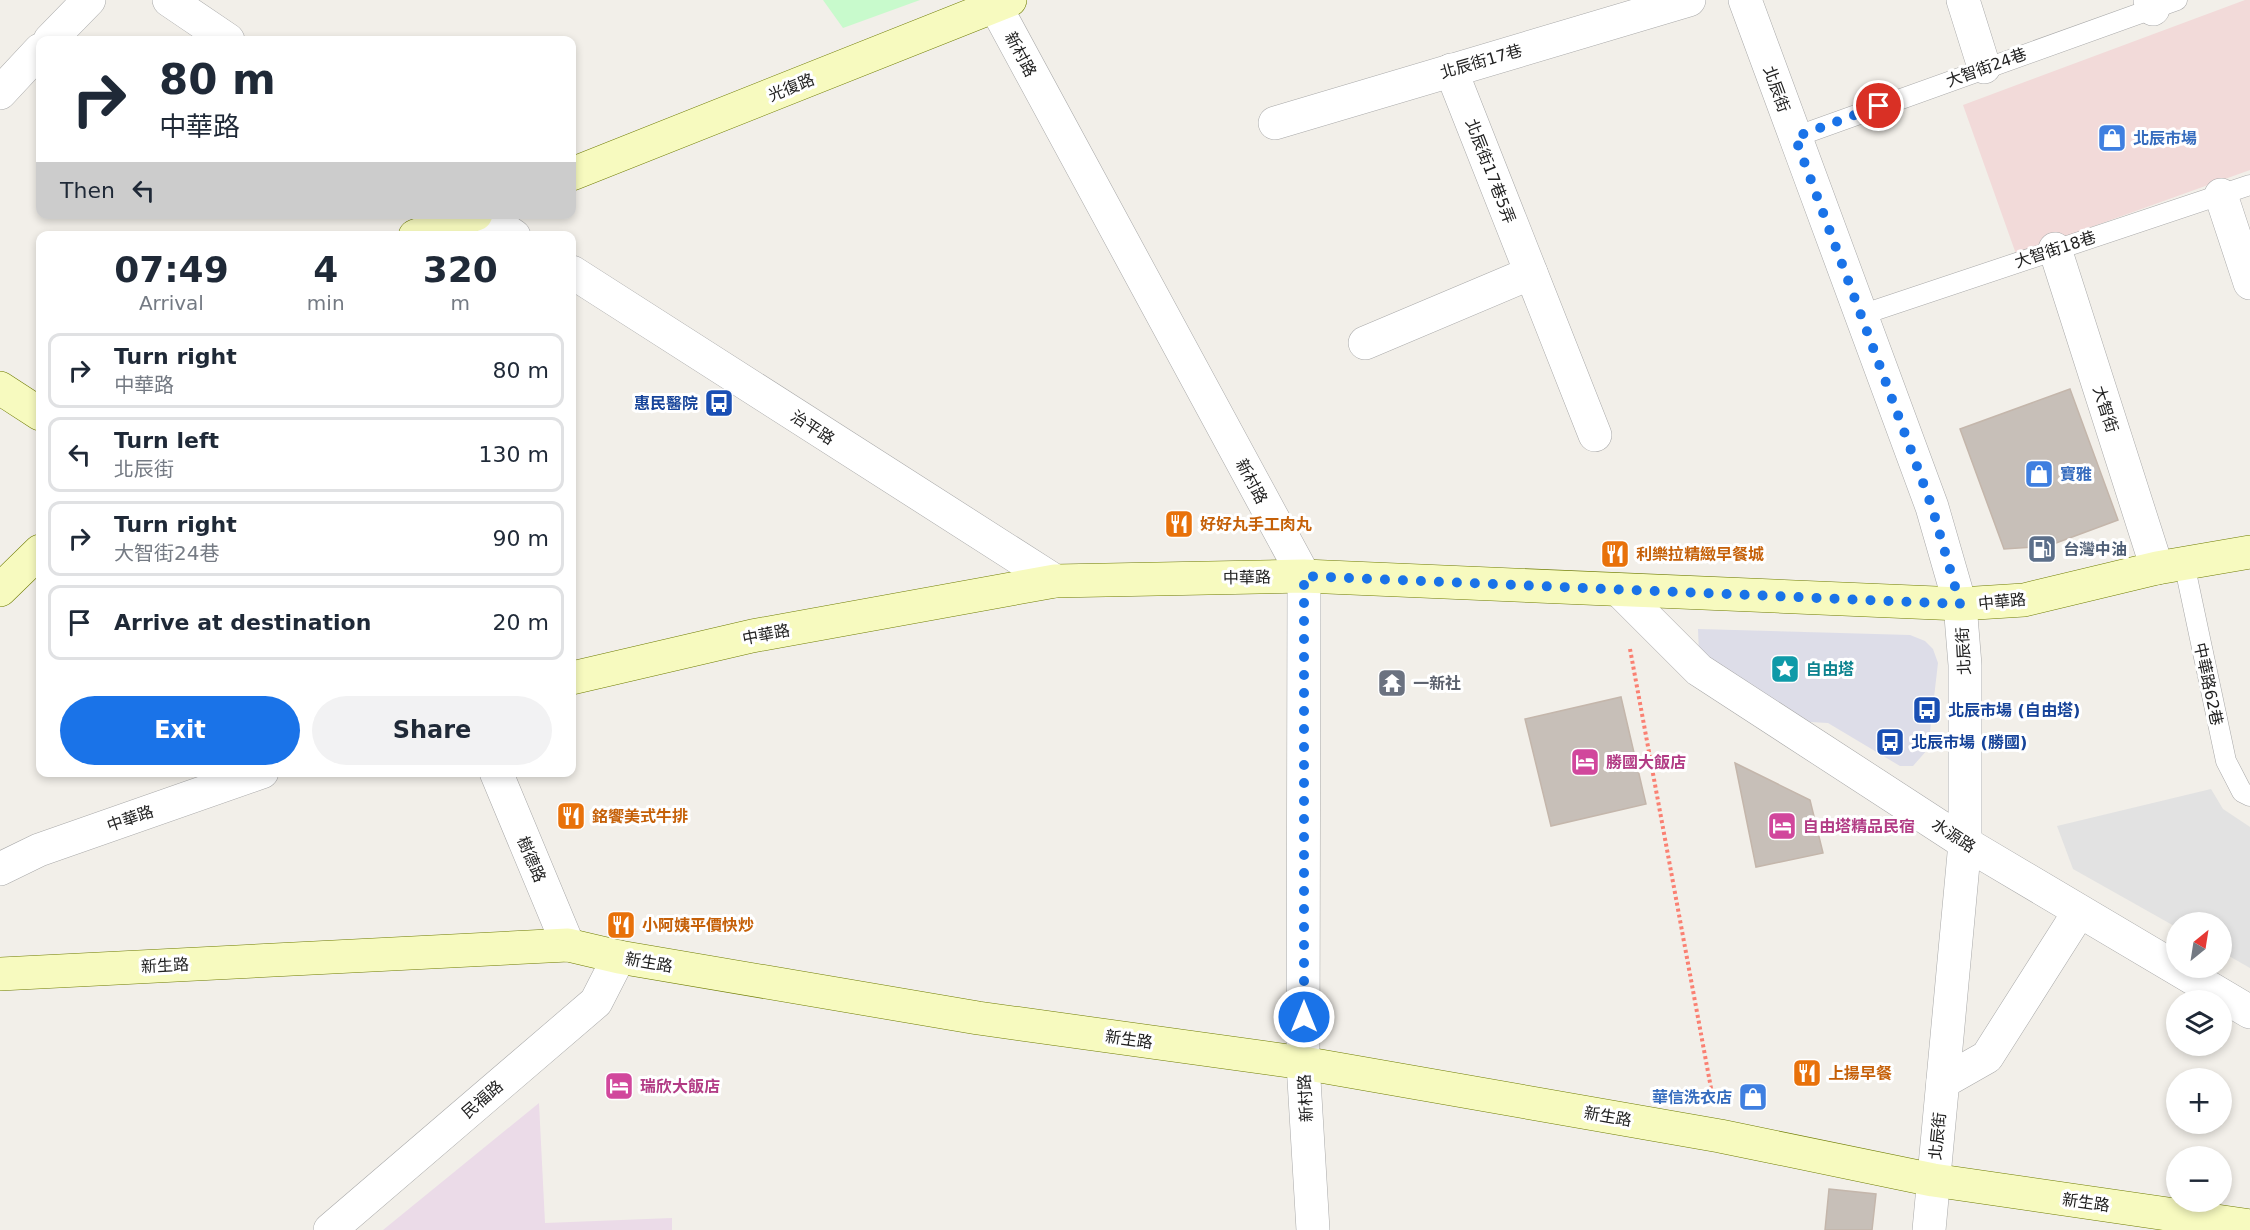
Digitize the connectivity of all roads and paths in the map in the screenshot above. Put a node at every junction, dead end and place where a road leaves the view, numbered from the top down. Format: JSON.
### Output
{"nodes":[{"id":1,"x":89,"y":0,"type":"edge"},
{"id":2,"x":169,"y":0,"type":"edge"},
{"id":3,"x":1689,"y":0,"type":"edge"},
{"id":4,"x":1745,"y":0,"type":"edge"},
{"id":5,"x":1963,"y":0,"type":"edge"},
{"id":6,"x":999,"y":2,"type":"edge"},
{"id":7,"x":2160,"y":3,"type":"edge"},
{"id":8,"x":54,"y":36,"type":"edge"},
{"id":9,"x":222,"y":36,"type":"edge"},
{"id":10,"x":36,"y":54,"type":"edge"},
{"id":11,"x":1984,"y":67,"type":"junction"},
{"id":12,"x":1451,"y":70,"type":"junction"},
{"id":13,"x":0,"y":93,"type":"edge"},
{"id":14,"x":1275,"y":123,"type":"dead end"},
{"id":15,"x":1795,"y":137,"type":"junction"},
{"id":16,"x":576,"y":172,"type":"edge"},
{"id":17,"x":2235,"y":190,"type":"edge"},
{"id":18,"x":462,"y":219,"type":"edge"},
{"id":19,"x":489,"y":219,"type":"edge"},
{"id":20,"x":429,"y":231,"type":"edge"},
{"id":21,"x":507,"y":231,"type":"edge"},
{"id":22,"x":2055,"y":249,"type":"junction"},
{"id":23,"x":1531,"y":273,"type":"junction"},
{"id":24,"x":576,"y":275,"type":"edge"},
{"id":25,"x":2250,"y":283,"type":"edge"},
{"id":26,"x":1861,"y":315,"type":"junction"},
{"id":27,"x":1365,"y":343,"type":"dead end"},
{"id":28,"x":0,"y":388,"type":"edge"},
{"id":29,"x":36,"y":411,"type":"edge"},
{"id":30,"x":1595,"y":435,"type":"dead end"},
{"id":31,"x":2250,"y":552,"type":"edge"},
{"id":32,"x":36,"y":555,"type":"edge"},
{"id":33,"x":2170,"y":566,"type":"junction"},
{"id":34,"x":1304,"y":576,"type":"junction"},
{"id":35,"x":1055,"y":581,"type":"junction"},
{"id":36,"x":0,"y":590,"type":"edge"},
{"id":37,"x":1619,"y":590,"type":"junction"},
{"id":38,"x":1960,"y":604,"type":"junction"},
{"id":39,"x":1629,"y":648,"type":"dead end"},
{"id":40,"x":576,"y":677,"type":"edge"},
{"id":41,"x":248,"y":777,"type":"edge"},
{"id":42,"x":498,"y":777,"type":"edge"},
{"id":43,"x":2250,"y":796,"type":"edge"},
{"id":44,"x":1965,"y":843,"type":"junction"},
{"id":45,"x":0,"y":869,"type":"edge"},
{"id":46,"x":2079,"y":912,"type":"junction"},
{"id":47,"x":568,"y":945,"type":"junction"},
{"id":48,"x":619,"y":957,"type":"junction"},
{"id":49,"x":0,"y":974,"type":"edge"},
{"id":50,"x":2250,"y":1012,"type":"edge"},
{"id":51,"x":1303,"y":1063,"type":"junction"},
{"id":52,"x":1943,"y":1082,"type":"junction"},
{"id":53,"x":1720,"y":1136,"type":"junction"},
{"id":54,"x":1933,"y":1180,"type":"junction"},
{"id":55,"x":2250,"y":1226,"type":"edge"},
{"id":56,"x":330,"y":1230,"type":"edge"},
{"id":57,"x":1313,"y":1230,"type":"edge"},
{"id":58,"x":1929,"y":1230,"type":"edge"}],
"edges":[{"from":1,"to":8,"type":"street"},
{"from":2,"to":9,"type":"street"},
{"from":3,"to":12,"type":"street","name":"北辰街17巷"},
{"from":4,"to":15,"type":"street","name":"北辰街"},
{"from":5,"to":11,"type":"street"},
{"from":6,"to":16,"type":"main road","name":"光復路"},
{"from":6,"to":34,"type":"street","name":"新村路"},
{"from":7,"to":11,"type":"lane","name":"大智街24巷"},
{"from":10,"to":13,"type":"street"},
{"from":11,"to":15,"type":"lane","name":"大智街24巷"},
{"from":12,"to":14,"type":"street","name":"北辰街17巷"},
{"from":12,"to":23,"type":"street","name":"北辰街17巷5弄"},
{"from":15,"to":26,"type":"street","name":"北辰街"},
{"from":17,"to":22,"type":"lane","name":"大智街18巷"},
{"from":17,"to":25,"type":"street"},
{"from":18,"to":20,"type":"main road"},
{"from":19,"to":21,"type":"street"},
{"from":22,"to":26,"type":"lane","name":"大智街18巷"},
{"from":22,"to":33,"type":"street","name":"大智街"},
{"from":23,"to":27,"type":"street"},
{"from":23,"to":30,"type":"street","name":"北辰街17巷5弄"},
{"from":24,"to":35,"type":"street","name":"治平路"},
{"from":26,"to":38,"type":"street","name":"北辰街"},
{"from":28,"to":29,"type":"main road"},
{"from":31,"to":33,"type":"main road","name":"中華路"},
{"from":32,"to":36,"type":"main road"},
{"from":33,"to":38,"type":"main road","name":"中華路"},
{"from":33,"to":43,"type":"lane","name":"中華路62巷"},
{"from":34,"to":35,"type":"main road","name":"中華路"},
{"from":34,"to":37,"type":"main road","name":"中華路"},
{"from":34,"to":51,"type":"street","name":"新村路"},
{"from":35,"to":40,"type":"main road","name":"中華路"},
{"from":37,"to":38,"type":"main road","name":"中華路"},
{"from":37,"to":44,"type":"street","name":"水源路"},
{"from":38,"to":44,"type":"street","name":"北辰街"},
{"from":39,"to":53,"type":"path"},
{"from":41,"to":45,"type":"street","name":"中華路"},
{"from":42,"to":47,"type":"street","name":"樹德路"},
{"from":44,"to":46,"type":"street","name":"水源路"},
{"from":44,"to":52,"type":"street","name":"北辰街"},
{"from":46,"to":50,"type":"street","name":"水源路"},
{"from":46,"to":52,"type":"street"},
{"from":47,"to":48,"type":"main road","name":"新生路"},
{"from":47,"to":49,"type":"main road","name":"新生路"},
{"from":48,"to":51,"type":"main road","name":"新生路"},
{"from":48,"to":56,"type":"street","name":"民福路"},
{"from":51,"to":53,"type":"main road","name":"新生路"},
{"from":51,"to":57,"type":"street","name":"新村路"},
{"from":52,"to":54,"type":"street","name":"北辰街"},
{"from":53,"to":54,"type":"main road","name":"新生路"},
{"from":54,"to":55,"type":"main road","name":"新生路"},
{"from":54,"to":58,"type":"street","name":"北辰街"}]}
